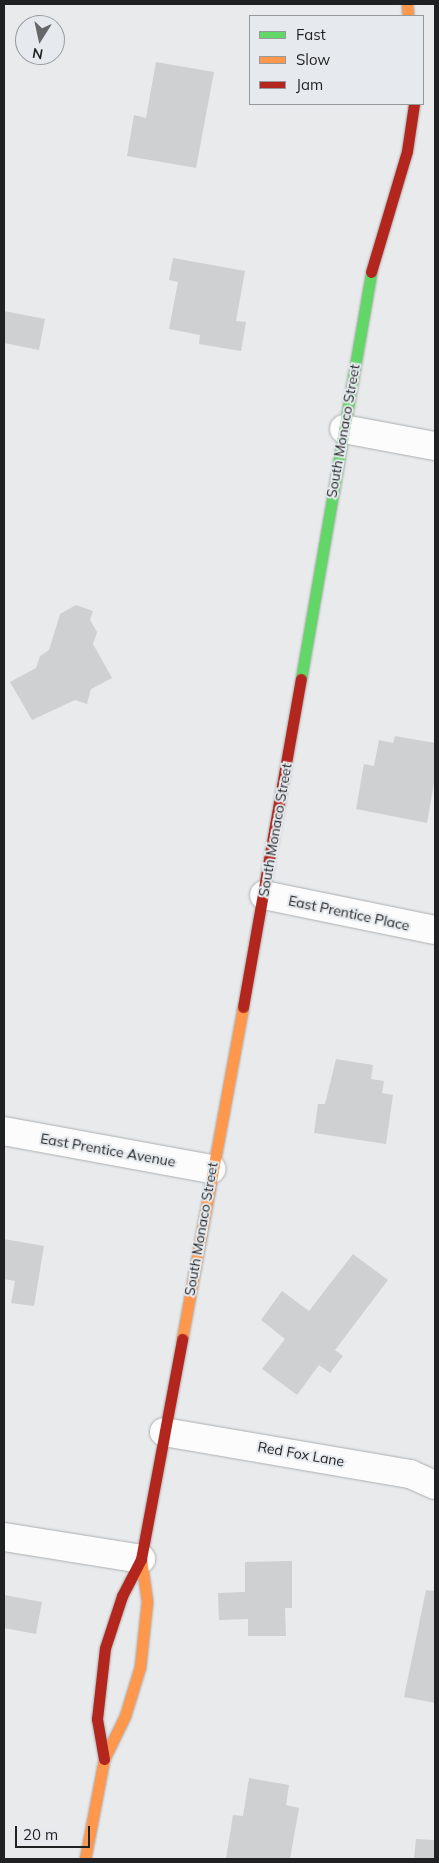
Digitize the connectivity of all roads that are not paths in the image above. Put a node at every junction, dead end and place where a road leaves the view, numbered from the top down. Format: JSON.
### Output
{"nodes":[{"id":1,"x":414,"y":105,"type":"edge"},
{"id":2,"x":344,"y":429,"type":"junction"},
{"id":3,"x":435,"y":446,"type":"edge"},
{"id":4,"x":264,"y":895,"type":"junction"},
{"id":5,"x":434,"y":930,"type":"dead end"},
{"id":6,"x":4,"y":1131,"type":"edge"},
{"id":7,"x":212,"y":1169,"type":"junction"},
{"id":8,"x":164,"y":1432,"type":"junction"},
{"id":9,"x":435,"y":1485,"type":"edge"},
{"id":10,"x":4,"y":1537,"type":"edge"},
{"id":11,"x":141,"y":1559,"type":"junction"},
{"id":12,"x":104,"y":1759,"type":"junction"},
{"id":13,"x":85,"y":1859,"type":"edge"}],
"edges":[{"from":1,"to":2,"type":"street","name":"South Monaco Street"},
{"from":2,"to":3,"type":"street"},
{"from":2,"to":4,"type":"street","name":"South Monaco Street"},
{"from":4,"to":5,"type":"street","name":"East Prentice Place"},
{"from":4,"to":7,"type":"street","name":"South Monaco Street"},
{"from":6,"to":7,"type":"street","name":"East Prentice Avenue"},
{"from":7,"to":8,"type":"street","name":"South Monaco Street"},
{"from":8,"to":9,"type":"street","name":"Red Fox Lane"},
{"from":8,"to":11,"type":"street","name":"South Monaco Street"},
{"from":10,"to":11,"type":"street"},
{"from":11,"to":12,"type":"street","name":"South Monaco Street"},
{"from":11,"to":12,"type":"street","name":"South Monaco Street"},
{"from":12,"to":13,"type":"street","name":"South Monaco Street"}]}
